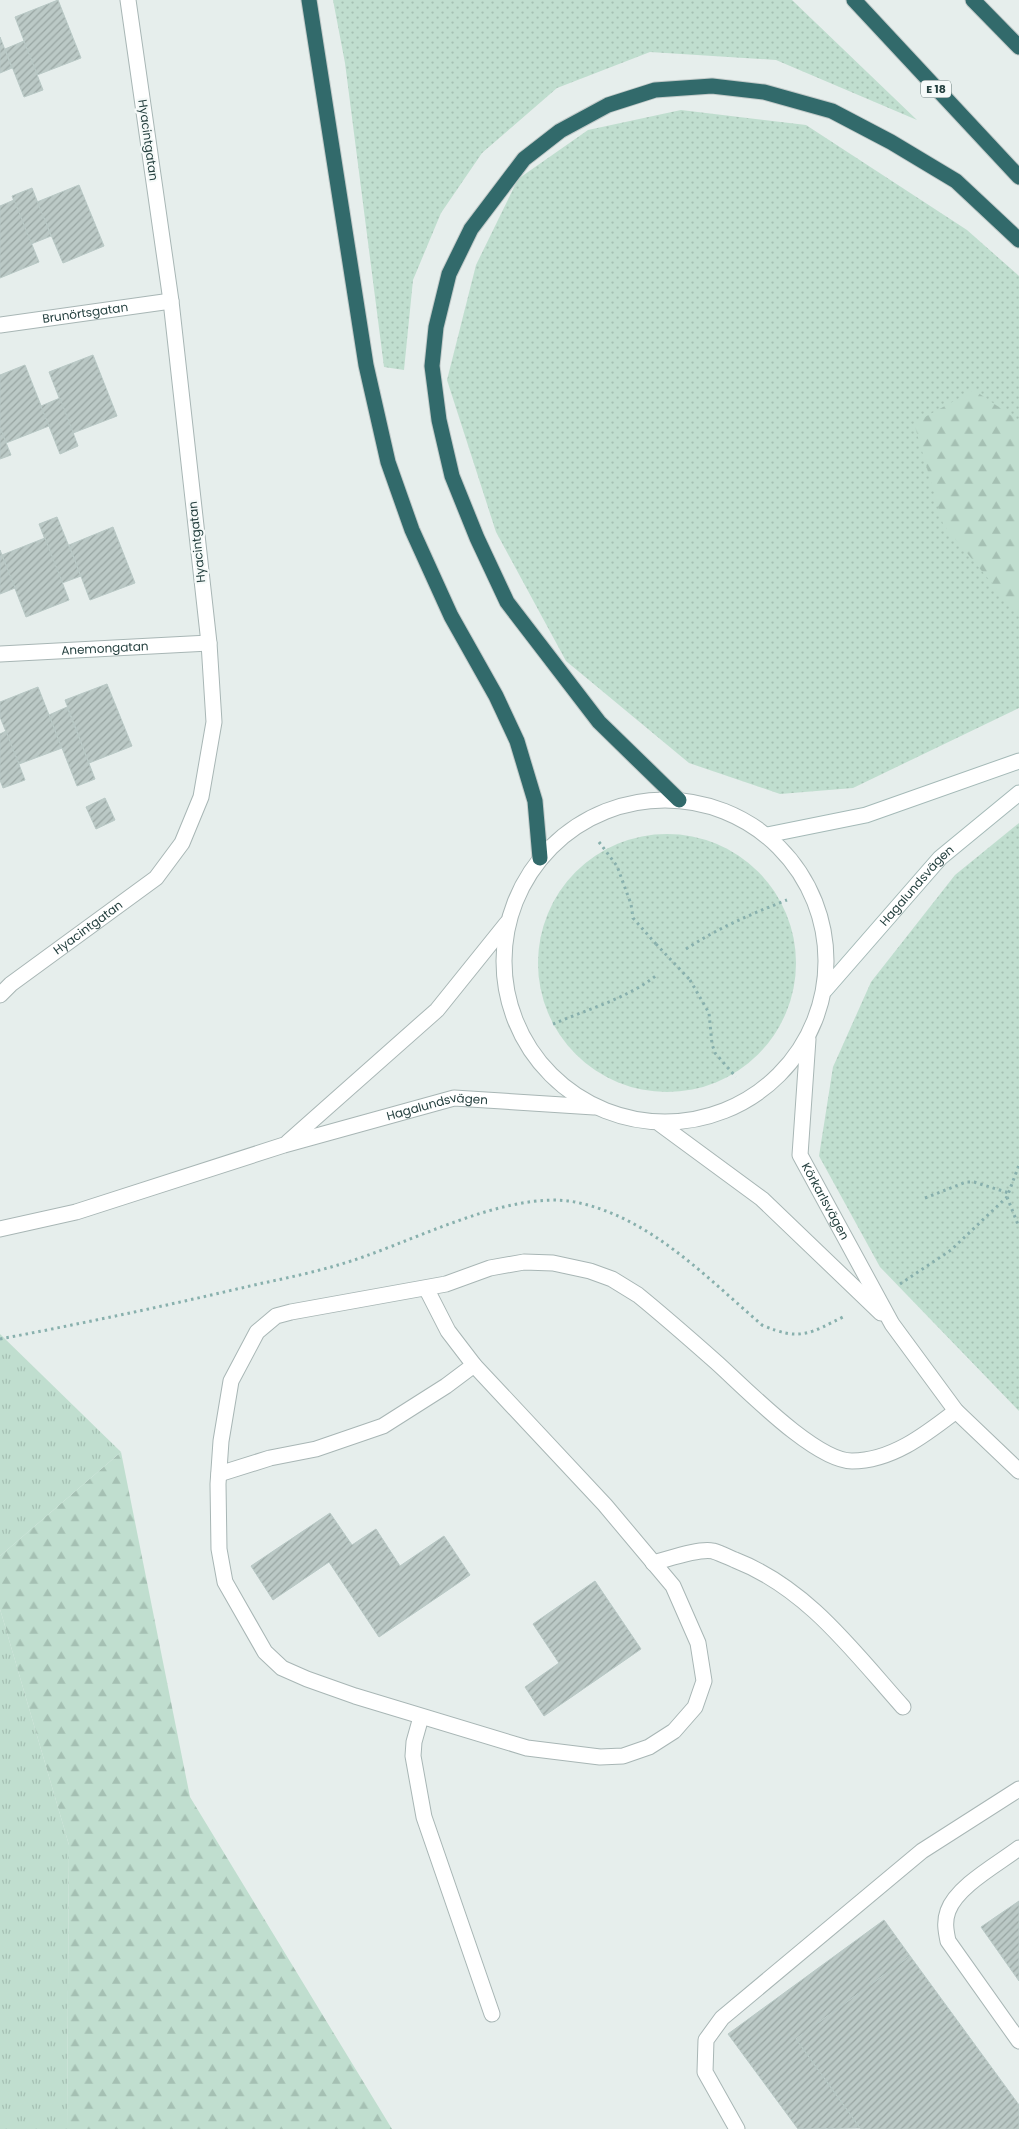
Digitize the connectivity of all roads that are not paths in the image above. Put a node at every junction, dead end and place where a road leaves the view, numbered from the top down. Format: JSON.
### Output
{"nodes":[{"id":1,"x":128,"y":0,"type":"edge"},
{"id":2,"x":309,"y":0,"type":"edge"},
{"id":3,"x":854,"y":0,"type":"edge"},
{"id":4,"x":974,"y":0,"type":"edge"},
{"id":5,"x":1019,"y":46,"type":"edge"},
{"id":6,"x":1019,"y":177,"type":"edge"},
{"id":7,"x":1019,"y":240,"type":"edge"},
{"id":8,"x":171,"y":302,"type":"junction"},
{"id":9,"x":0,"y":325,"type":"edge"},
{"id":10,"x":209,"y":642,"type":"junction"},
{"id":11,"x":0,"y":654,"type":"edge"},
{"id":12,"x":1019,"y":761,"type":"edge"},
{"id":13,"x":1019,"y":793,"type":"edge"},
{"id":14,"x":679,"y":800,"type":"junction"},
{"id":15,"x":767,"y":835,"type":"junction"},
{"id":16,"x":540,"y":858,"type":"junction"},
{"id":17,"x":507,"y":923,"type":"junction"},
{"id":18,"x":825,"y":990,"type":"junction"},
{"id":19,"x":0,"y":995,"type":"edge"},
{"id":20,"x":808,"y":1038,"type":"junction"},
{"id":21,"x":594,"y":1107,"type":"junction"},
{"id":22,"x":660,"y":1124,"type":"junction"},
{"id":23,"x":284,"y":1145,"type":"junction"},
{"id":24,"x":0,"y":1229,"type":"edge"},
{"id":25,"x":426,"y":1288,"type":"junction"},
{"id":26,"x":892,"y":1324,"type":"junction"},
{"id":27,"x":474,"y":1365,"type":"junction"},
{"id":28,"x":956,"y":1411,"type":"junction"},
{"id":29,"x":1019,"y":1471,"type":"edge"},
{"id":30,"x":219,"y":1474,"type":"junction"},
{"id":31,"x":653,"y":1563,"type":"junction"},
{"id":32,"x":903,"y":1707,"type":"dead end"},
{"id":33,"x":421,"y":1717,"type":"junction"},
{"id":34,"x":1019,"y":1789,"type":"edge"},
{"id":35,"x":1019,"y":1848,"type":"edge"},
{"id":36,"x":492,"y":2014,"type":"dead end"},
{"id":37,"x":1019,"y":2041,"type":"edge"},
{"id":38,"x":737,"y":2129,"type":"edge"}],
"edges":[{"from":1,"to":8,"type":"street","name":"Hyacintgatan"},
{"from":2,"to":16,"type":"highway"},
{"from":3,"to":6,"type":"highway","number":"E 18"},
{"from":4,"to":5,"type":"highway"},
{"from":7,"to":14,"type":"highway"},
{"from":8,"to":9,"type":"street","name":"Brunörtsgatan"},
{"from":8,"to":10,"type":"street","name":"Hyacintgatan"},
{"from":10,"to":11,"type":"street","name":"Anemongatan"},
{"from":10,"to":19,"type":"street","name":"Hyacintgatan"},
{"from":12,"to":15,"type":"street"},
{"from":13,"to":18,"type":"street","name":"Hagalundsvägen"},
{"from":14,"to":15,"type":"street"},
{"from":14,"to":16,"type":"street"},
{"from":15,"to":18,"type":"street"},
{"from":16,"to":17,"type":"street"},
{"from":17,"to":21,"type":"street"},
{"from":17,"to":23,"type":"street","name":"Hagalundsvägen"},
{"from":18,"to":20,"type":"street"},
{"from":20,"to":22,"type":"street"},
{"from":20,"to":26,"type":"street","name":"Körkarlsvägen"},
{"from":21,"to":22,"type":"street"},
{"from":21,"to":23,"type":"street","name":"Hagalundsvägen"},
{"from":22,"to":26,"type":"street","name":"Körkarlsvägen"},
{"from":23,"to":24,"type":"street","name":"Hagalundsvägen"},
{"from":25,"to":27,"type":"street"},
{"from":25,"to":28,"type":"street"},
{"from":25,"to":30,"type":"street"},
{"from":26,"to":28,"type":"street","name":"Körkarlsvägen"},
{"from":27,"to":30,"type":"street"},
{"from":27,"to":31,"type":"street"},
{"from":28,"to":29,"type":"street","name":"Körkarlsvägen"},
{"from":30,"to":33,"type":"street"},
{"from":31,"to":32,"type":"street"},
{"from":31,"to":33,"type":"street"},
{"from":33,"to":36,"type":"street"},
{"from":34,"to":38,"type":"street"},
{"from":35,"to":37,"type":"street"}]}
